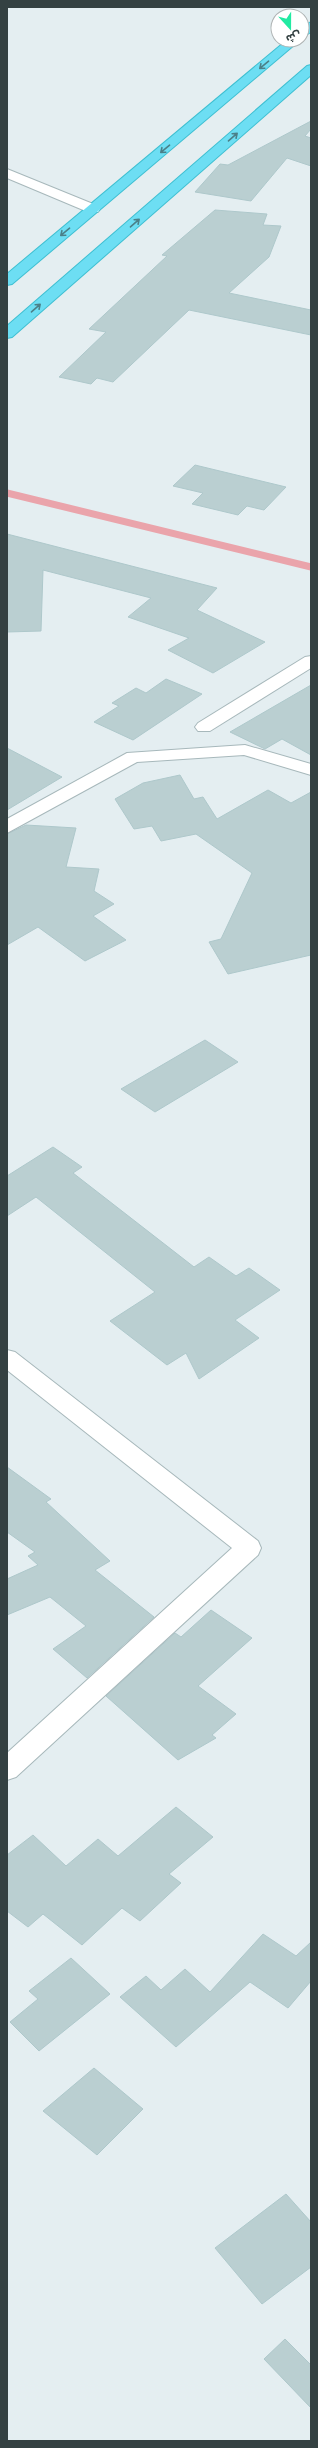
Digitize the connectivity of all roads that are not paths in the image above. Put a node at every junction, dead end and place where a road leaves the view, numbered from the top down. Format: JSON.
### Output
{"nodes":[{"id":1,"x":284,"y":48,"type":"edge"},
{"id":2,"x":311,"y":69,"type":"edge"},
{"id":3,"x":7,"y":173,"type":"edge"},
{"id":4,"x":93,"y":209,"type":"junction"},
{"id":5,"x":7,"y":281,"type":"edge"},
{"id":6,"x":7,"y":334,"type":"edge"},
{"id":7,"x":311,"y":660,"type":"edge"},
{"id":8,"x":204,"y":726,"type":"dead end"},
{"id":9,"x":311,"y":770,"type":"edge"},
{"id":10,"x":7,"y":827,"type":"edge"},
{"id":11,"x":12,"y":1370,"type":"edge"},
{"id":12,"x":7,"y":1769,"type":"edge"}],
"edges":[{"from":1,"to":4,"type":"highway","one_way":true},
{"from":6,"to":2,"type":"highway","one_way":true},
{"from":3,"to":4,"type":"street"},
{"from":4,"to":5,"type":"highway","one_way":true},
{"from":7,"to":8,"type":"street"},
{"from":9,"to":10,"type":"street"},
{"from":11,"to":12,"type":"street"}]}
